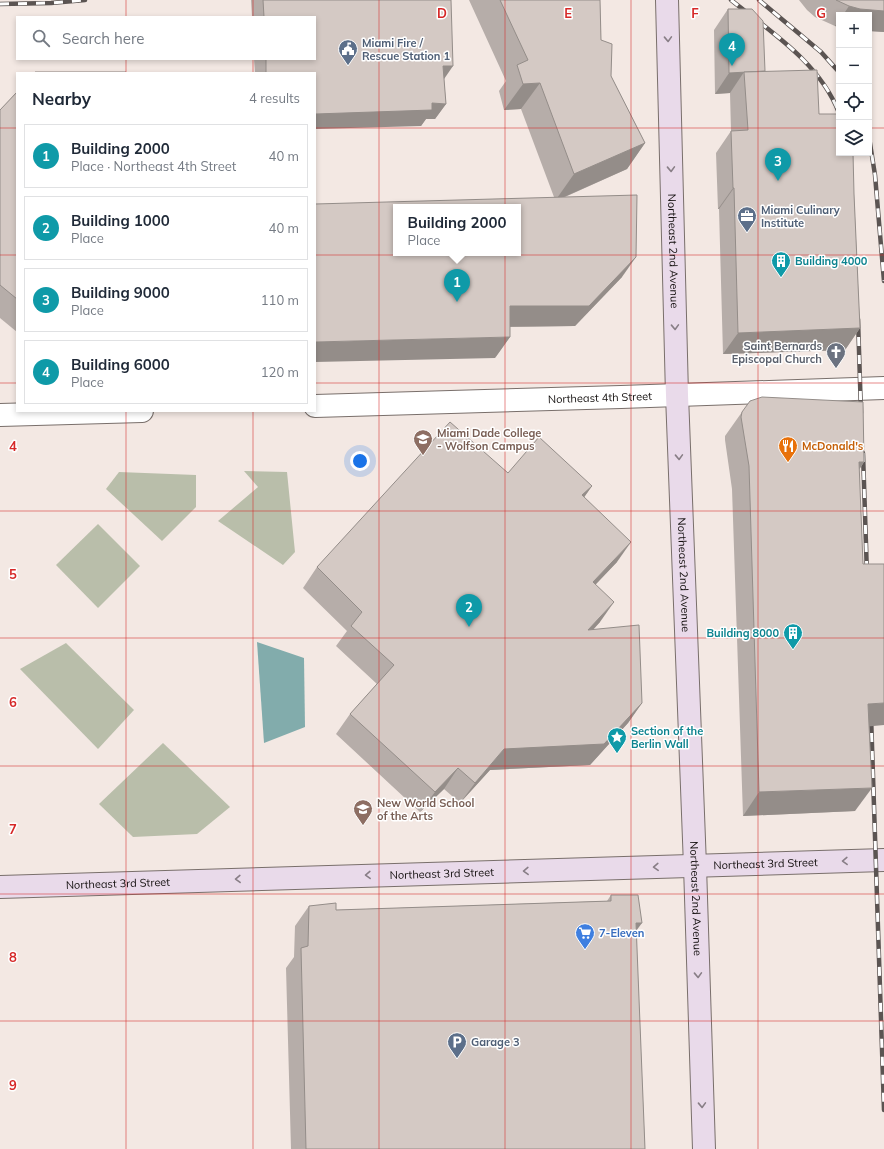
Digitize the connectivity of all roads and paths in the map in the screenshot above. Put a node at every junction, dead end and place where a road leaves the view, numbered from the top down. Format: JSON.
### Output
{"nodes":[{"id":1,"x":666,"y":0,"type":"edge"},
{"id":2,"x":884,"y":388,"type":"edge"},
{"id":3,"x":677,"y":395,"type":"junction"},
{"id":4,"x":316,"y":406,"type":"edge"},
{"id":5,"x":106,"y":412,"type":"edge"},
{"id":6,"x":0,"y":415,"type":"edge"},
{"id":7,"x":884,"y":860,"type":"edge"},
{"id":8,"x":695,"y":866,"type":"junction"},
{"id":9,"x":0,"y":887,"type":"edge"},
{"id":10,"x":704,"y":1149,"type":"edge"}],
"edges":[{"from":1,"to":3,"type":"main road","name":"Northeast 2nd Avenue","one_way":true},
{"from":2,"to":3,"type":"street","name":"Northeast 4th Street"},
{"from":3,"to":4,"type":"street","name":"Northeast 4th Street"},
{"from":3,"to":8,"type":"main road","name":"Northeast 2nd Avenue","one_way":true},
{"from":5,"to":6,"type":"street"},
{"from":7,"to":8,"type":"main road","name":"Northeast 3rd Street","one_way":true},
{"from":8,"to":9,"type":"main road","name":"Northeast 3rd Street","one_way":true},
{"from":8,"to":10,"type":"main road","name":"Northeast 2nd Avenue","one_way":true}]}
